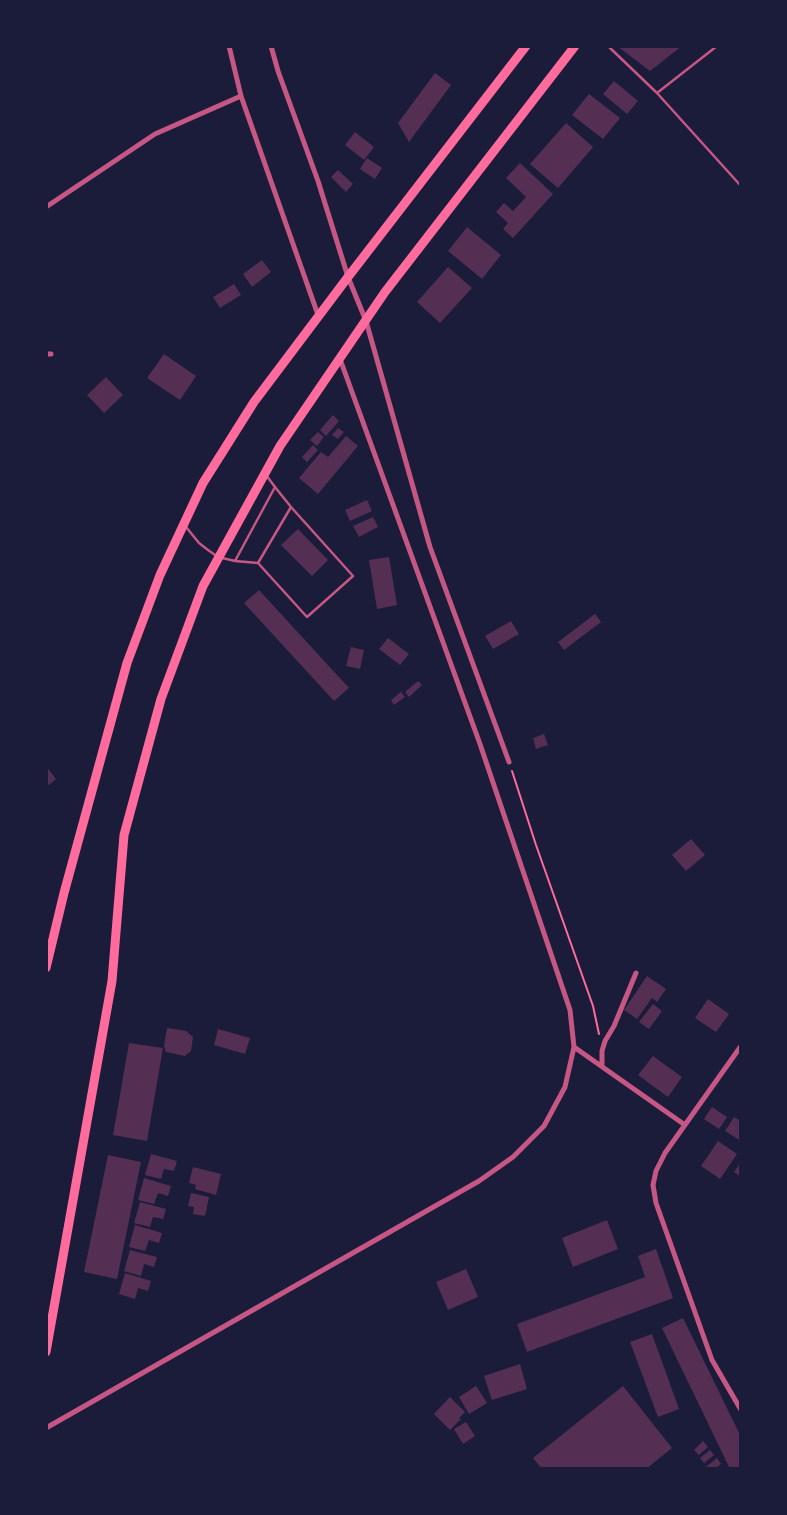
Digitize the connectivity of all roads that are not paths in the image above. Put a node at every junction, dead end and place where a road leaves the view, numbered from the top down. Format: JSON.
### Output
{"nodes":[{"id":1,"x":229,"y":46,"type":"edge"},
{"id":2,"x":271,"y":46,"type":"edge"},
{"id":3,"x":526,"y":46,"type":"edge"},
{"id":4,"x":575,"y":46,"type":"edge"},
{"id":5,"x":608,"y":46,"type":"edge"},
{"id":6,"x":717,"y":46,"type":"edge"},
{"id":7,"x":657,"y":93,"type":"junction"},
{"id":8,"x":241,"y":96,"type":"junction"},
{"id":9,"x":741,"y":186,"type":"edge"},
{"id":10,"x":46,"y":207,"type":"edge"},
{"id":11,"x":348,"y":276,"type":"junction"},
{"id":12,"x":318,"y":315,"type":"junction"},
{"id":13,"x":366,"y":321,"type":"junction"},
{"id":14,"x":340,"y":358,"type":"junction"},
{"id":15,"x":265,"y":474,"type":"junction"},
{"id":16,"x":275,"y":487,"type":"junction"},
{"id":17,"x":291,"y":507,"type":"junction"},
{"id":18,"x":184,"y":524,"type":"junction"},
{"id":19,"x":218,"y":557,"type":"junction"},
{"id":20,"x":235,"y":561,"type":"junction"},
{"id":21,"x":258,"y":563,"type":"junction"},
{"id":22,"x":509,"y":762,"type":"road end"},
{"id":23,"x":46,"y":968,"type":"edge"},
{"id":24,"x":636,"y":973,"type":"dead end"},
{"id":25,"x":741,"y":1046,"type":"edge"},
{"id":26,"x":574,"y":1047,"type":"junction"},
{"id":27,"x":602,"y":1066,"type":"junction"},
{"id":28,"x":685,"y":1125,"type":"junction"},
{"id":29,"x":46,"y":1352,"type":"edge"},
{"id":30,"x":741,"y":1410,"type":"edge"},
{"id":31,"x":46,"y":1428,"type":"edge"}],
"edges":[{"from":1,"to":8,"type":"street"},
{"from":2,"to":11,"type":"street"},
{"from":3,"to":11,"type":"highway"},
{"from":4,"to":13,"type":"highway"},
{"from":5,"to":7,"type":"lane"},
{"from":6,"to":7,"type":"lane"},
{"from":7,"to":9,"type":"lane"},
{"from":8,"to":10,"type":"street"},
{"from":8,"to":12,"type":"street"},
{"from":11,"to":12,"type":"highway"},
{"from":11,"to":13,"type":"street"},
{"from":12,"to":18,"type":"highway"},
{"from":13,"to":14,"type":"highway"},
{"from":13,"to":22,"type":"street"},
{"from":14,"to":15,"type":"highway"},
{"from":14,"to":26,"type":"street"},
{"from":15,"to":16,"type":"lane"},
{"from":15,"to":19,"type":"highway"},
{"from":16,"to":17,"type":"lane"},
{"from":16,"to":20,"type":"lane"},
{"from":17,"to":21,"type":"lane"},
{"from":17,"to":21,"type":"lane"},
{"from":18,"to":19,"type":"lane"},
{"from":18,"to":23,"type":"highway"},
{"from":19,"to":20,"type":"lane"},
{"from":19,"to":29,"type":"highway"},
{"from":20,"to":21,"type":"lane"},
{"from":24,"to":27,"type":"street"},
{"from":25,"to":28,"type":"street"},
{"from":26,"to":27,"type":"street"},
{"from":26,"to":31,"type":"street"},
{"from":27,"to":28,"type":"street"},
{"from":28,"to":30,"type":"street"}]}
